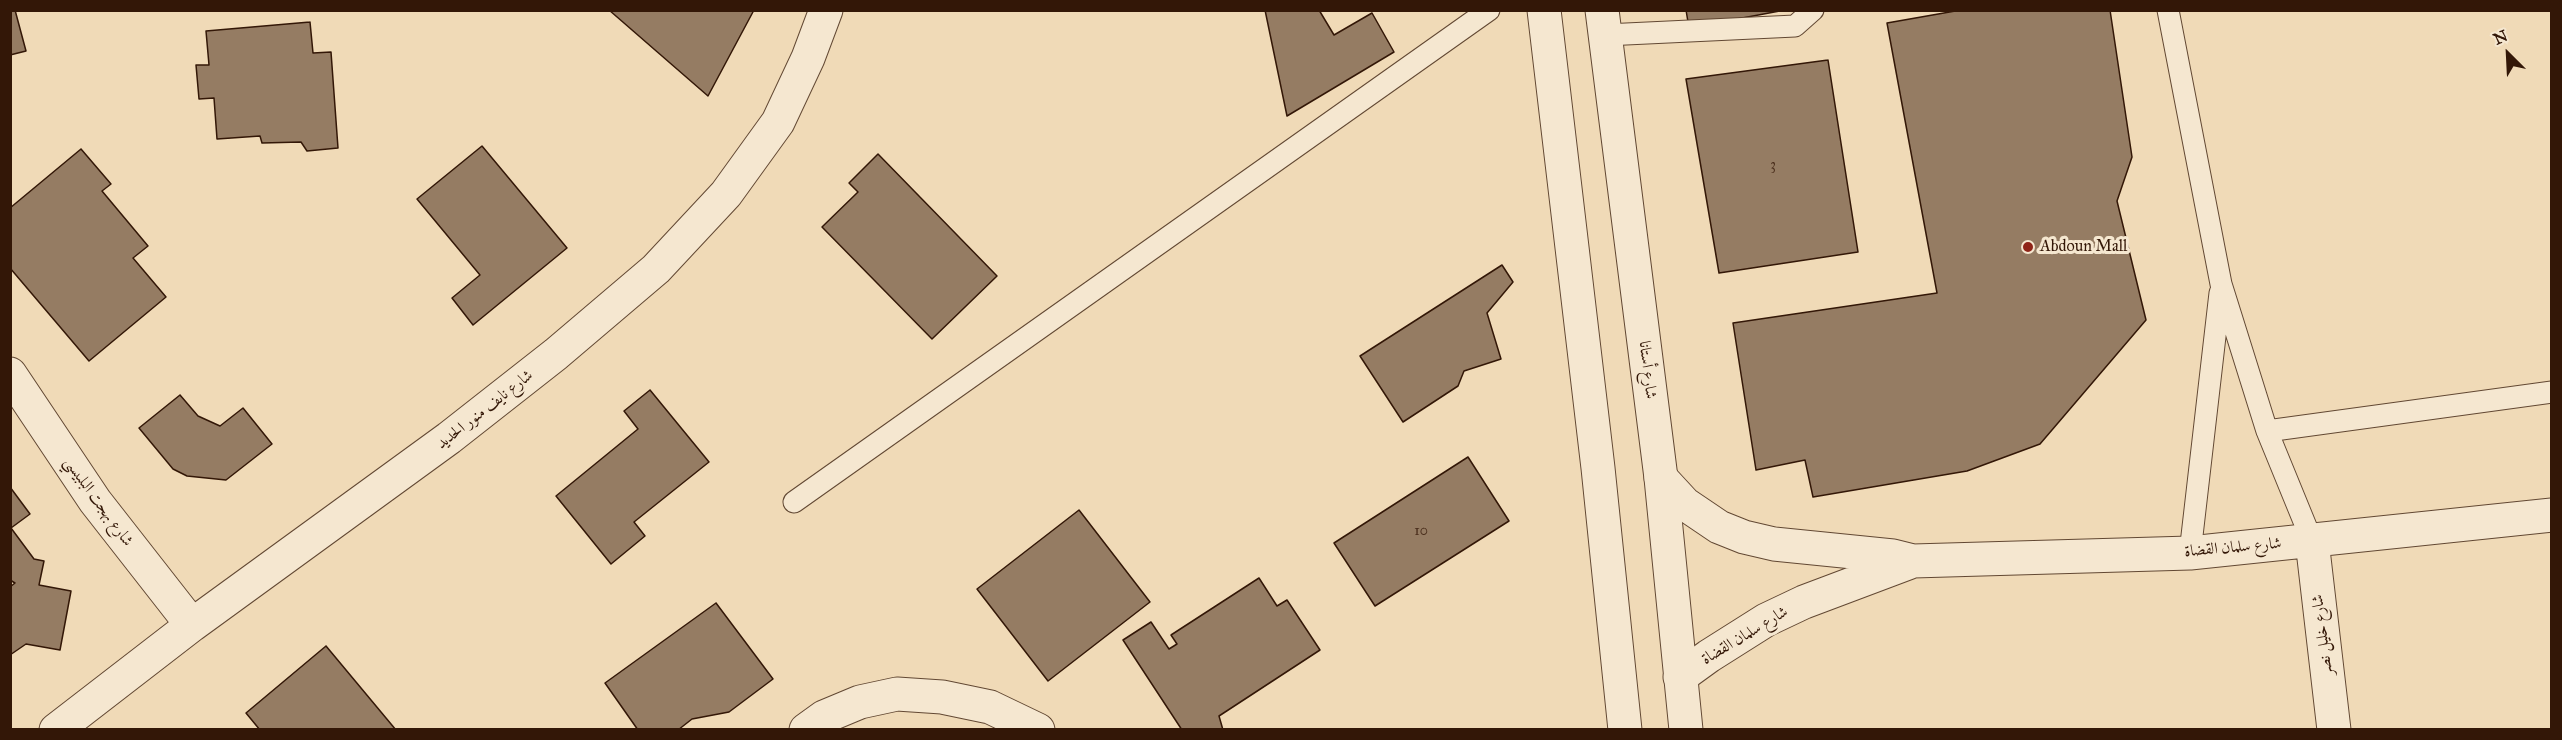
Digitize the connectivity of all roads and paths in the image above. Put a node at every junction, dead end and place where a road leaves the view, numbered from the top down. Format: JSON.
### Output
{"nodes":[{"id":1,"x":826,"y":10,"type":"edge"},
{"id":2,"x":1489,"y":10,"type":"edge"},
{"id":3,"x":1544,"y":10,"type":"edge"},
{"id":4,"x":1813,"y":10,"type":"edge"},
{"id":5,"x":2168,"y":10,"type":"edge"},
{"id":6,"x":1603,"y":23,"type":"edge"},
{"id":7,"x":2221,"y":284,"type":"junction"},
{"id":8,"x":10,"y":374,"type":"edge"},
{"id":9,"x":2552,"y":392,"type":"edge"},
{"id":10,"x":2266,"y":431,"type":"junction"},
{"id":11,"x":1661,"y":478,"type":"junction"},
{"id":12,"x":794,"y":502,"type":"dead end"},
{"id":13,"x":2552,"y":515,"type":"edge"},
{"id":14,"x":2312,"y":541,"type":"junction"},
{"id":15,"x":2190,"y":553,"type":"junction"},
{"id":16,"x":1913,"y":561,"type":"junction"},
{"id":17,"x":192,"y":625,"type":"junction"},
{"id":18,"x":1680,"y":677,"type":"junction"},
{"id":19,"x":56,"y":729,"type":"edge"},
{"id":20,"x":806,"y":729,"type":"edge"},
{"id":21,"x":1038,"y":729,"type":"edge"},
{"id":22,"x":1625,"y":729,"type":"edge"},
{"id":23,"x":1686,"y":729,"type":"edge"},
{"id":24,"x":2334,"y":729,"type":"edge"}],
"edges":[{"from":1,"to":17,"type":"street","name":"شارع نايف منور الحديد"},
{"from":2,"to":12,"type":"lane"},
{"from":3,"to":22,"type":"street"},
{"from":4,"to":6,"type":"lane"},
{"from":5,"to":7,"type":"lane"},
{"from":6,"to":11,"type":"street","name":"شارع أستانا"},
{"from":7,"to":10,"type":"lane"},
{"from":7,"to":15,"type":"lane"},
{"from":8,"to":17,"type":"street","name":"شارع بهجت البلبيسي"},
{"from":9,"to":10,"type":"lane"},
{"from":10,"to":14,"type":"lane"},
{"from":11,"to":16,"type":"street","name":"شارع سلمان القضاة"},
{"from":11,"to":18,"type":"street","name":"شارع أستانا"},
{"from":13,"to":14,"type":"street","name":"شارع سلمان القضاة"},
{"from":14,"to":15,"type":"street","name":"شارع سلمان القضاة"},
{"from":14,"to":24,"type":"street","name":"شارع خليل نصر"},
{"from":15,"to":16,"type":"street","name":"شارع سلمان القضاة"},
{"from":16,"to":18,"type":"street","name":"شارع سلمان القضاة"},
{"from":17,"to":19,"type":"street","name":"شارع نايف منور الحديد"},
{"from":18,"to":23,"type":"street","name":"شارع أستانا"},
{"from":20,"to":21,"type":"street"}]}
